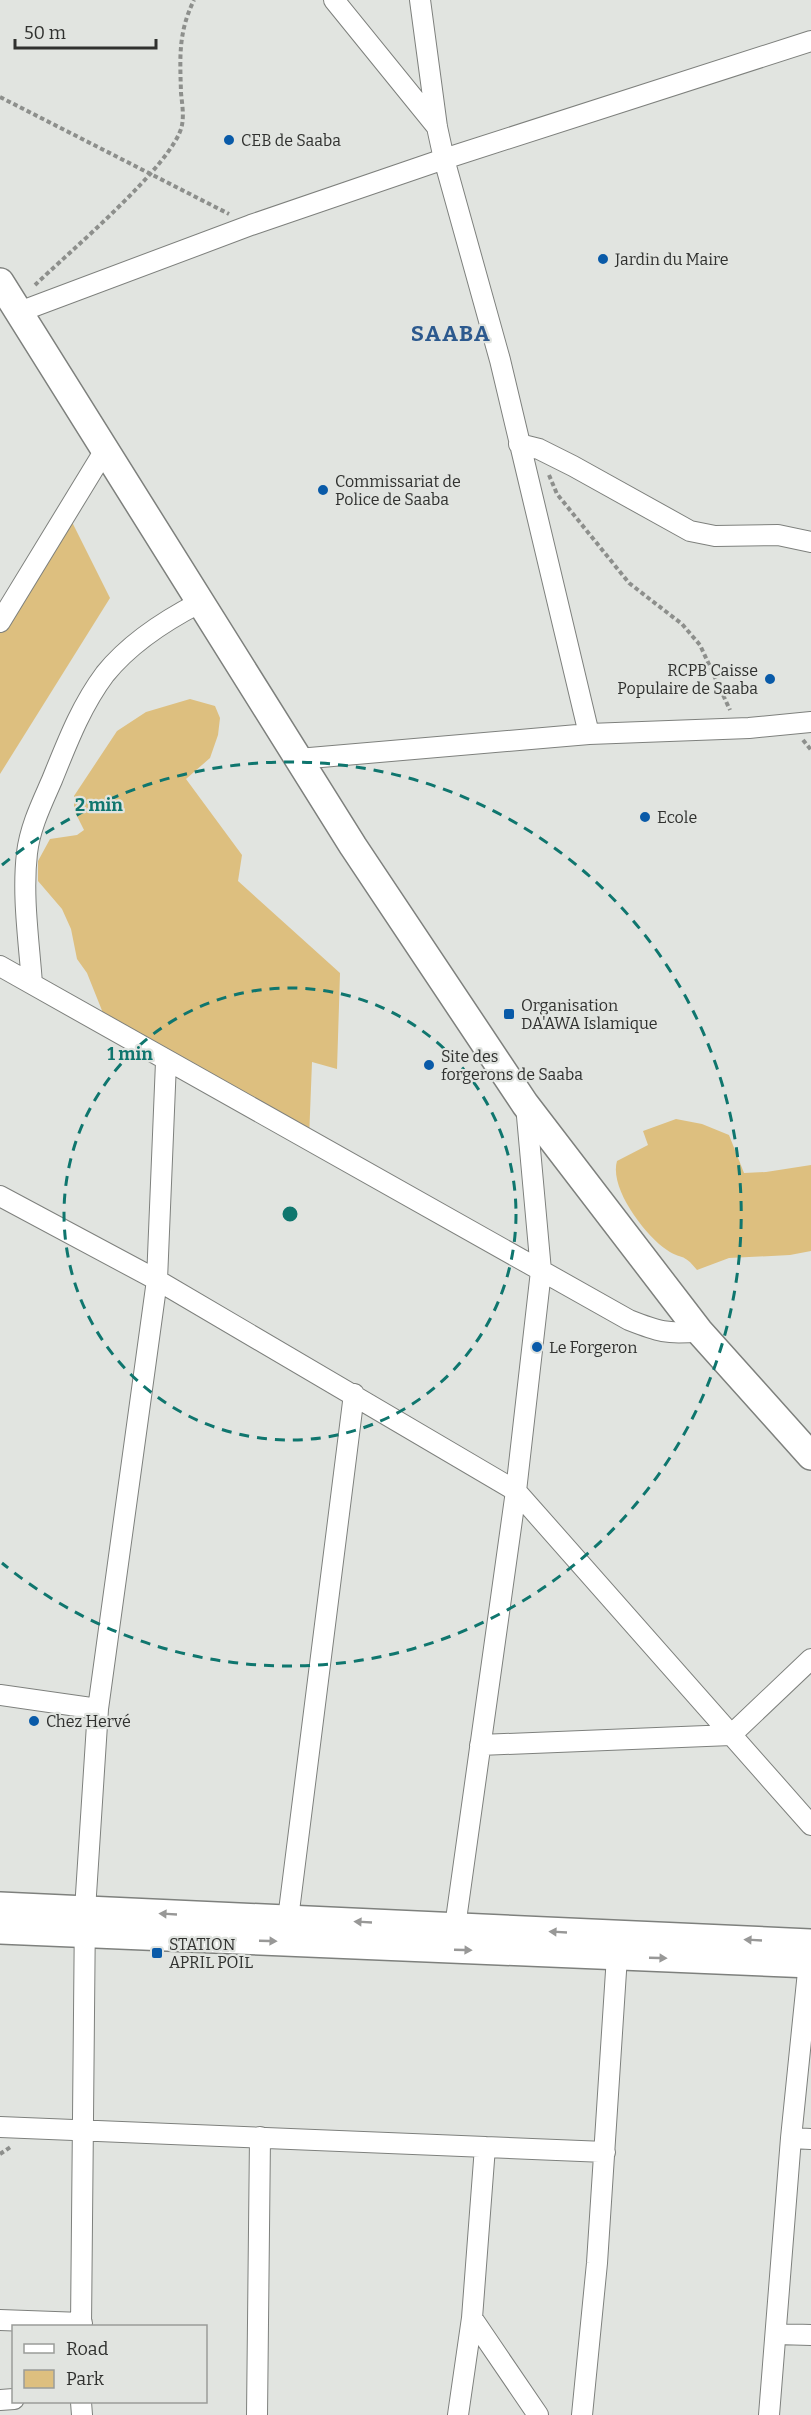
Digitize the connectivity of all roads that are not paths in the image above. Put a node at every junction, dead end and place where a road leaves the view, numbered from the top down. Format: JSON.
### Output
{"nodes":[{"id":1,"x":334,"y":0,"type":"edge"},
{"id":2,"x":420,"y":0,"type":"edge"},
{"id":3,"x":811,"y":41,"type":"edge"},
{"id":4,"x":437,"y":127,"type":"junction"},
{"id":5,"x":444,"y":159,"type":"junction"},
{"id":6,"x":0,"y":282,"type":"edge"},
{"id":7,"x":16,"y":309,"type":"junction"},
{"id":8,"x":519,"y":444,"type":"junction"},
{"id":9,"x":105,"y":450,"type":"junction"},
{"id":10,"x":811,"y":542,"type":"edge"},
{"id":11,"x":199,"y":603,"type":"junction"},
{"id":12,"x":0,"y":622,"type":"edge"},
{"id":13,"x":811,"y":722,"type":"edge"},
{"id":14,"x":589,"y":734,"type":"junction"},
{"id":15,"x":298,"y":759,"type":"junction"},
{"id":16,"x":0,"y":966,"type":"edge"},
{"id":17,"x":32,"y":984,"type":"junction"},
{"id":18,"x":166,"y":1062,"type":"junction"},
{"id":19,"x":525,"y":1104,"type":"junction"},
{"id":20,"x":0,"y":1196,"type":"edge"},
{"id":21,"x":542,"y":1271,"type":"junction"},
{"id":22,"x":158,"y":1280,"type":"junction"},
{"id":23,"x":699,"y":1332,"type":"junction"},
{"id":24,"x":354,"y":1394,"type":"junction"},
{"id":25,"x":811,"y":1456,"type":"edge"},
{"id":26,"x":516,"y":1491,"type":"junction"},
{"id":27,"x":811,"y":1659,"type":"edge"},
{"id":28,"x":0,"y":1695,"type":"edge"},
{"id":29,"x":98,"y":1709,"type":"junction"},
{"id":30,"x":731,"y":1735,"type":"junction"},
{"id":31,"x":480,"y":1745,"type":"junction"},
{"id":32,"x":811,"y":1825,"type":"edge"},
{"id":33,"x":0,"y":1906,"type":"edge"},
{"id":34,"x":288,"y":1919,"type":"junction"},
{"id":35,"x":85,"y":1921,"type":"junction"},
{"id":36,"x":455,"y":1927,"type":"junction"},
{"id":37,"x":0,"y":1930,"type":"edge"},
{"id":38,"x":811,"y":1954,"type":"edge"},
{"id":39,"x":617,"y":1956,"type":"junction"},
{"id":40,"x":0,"y":2127,"type":"edge"},
{"id":41,"x":83,"y":2129,"type":"junction"},
{"id":42,"x":260,"y":2137,"type":"junction"},
{"id":43,"x":791,"y":2138,"type":"junction"},
{"id":44,"x":811,"y":2139,"type":"edge"},
{"id":45,"x":485,"y":2147,"type":"junction"},
{"id":46,"x":605,"y":2152,"type":"junction"},
{"id":47,"x":472,"y":2318,"type":"junction"},
{"id":48,"x":0,"y":2320,"type":"edge"},
{"id":49,"x":82,"y":2325,"type":"edge"},
{"id":50,"x":777,"y":2334,"type":"junction"},
{"id":51,"x":811,"y":2335,"type":"edge"},
{"id":52,"x":257,"y":2415,"type":"edge"},
{"id":53,"x":458,"y":2415,"type":"edge"},
{"id":54,"x":538,"y":2415,"type":"edge"},
{"id":55,"x":582,"y":2415,"type":"edge"},
{"id":56,"x":769,"y":2415,"type":"edge"}],
"edges":[{"from":1,"to":4,"type":"street"},
{"from":2,"to":4,"type":"street"},
{"from":3,"to":5,"type":"street"},
{"from":4,"to":5,"type":"street"},
{"from":5,"to":7,"type":"street"},
{"from":5,"to":8,"type":"street"},
{"from":6,"to":7,"type":"street"},
{"from":7,"to":9,"type":"street"},
{"from":8,"to":10,"type":"street"},
{"from":8,"to":14,"type":"street"},
{"from":9,"to":11,"type":"street"},
{"from":9,"to":12,"type":"street"},
{"from":11,"to":15,"type":"street"},
{"from":11,"to":17,"type":"street"},
{"from":13,"to":14,"type":"street"},
{"from":14,"to":15,"type":"street"},
{"from":15,"to":19,"type":"street"},
{"from":16,"to":17,"type":"street"},
{"from":17,"to":18,"type":"street"},
{"from":18,"to":21,"type":"street"},
{"from":18,"to":22,"type":"street"},
{"from":19,"to":21,"type":"street"},
{"from":19,"to":23,"type":"street"},
{"from":20,"to":22,"type":"street"},
{"from":21,"to":23,"type":"street"},
{"from":21,"to":26,"type":"street"},
{"from":22,"to":24,"type":"street"},
{"from":22,"to":29,"type":"street"},
{"from":23,"to":25,"type":"street"},
{"from":24,"to":26,"type":"street"},
{"from":24,"to":34,"type":"street"},
{"from":26,"to":30,"type":"street"},
{"from":26,"to":31,"type":"street"},
{"from":27,"to":30,"type":"street"},
{"from":28,"to":29,"type":"street"},
{"from":29,"to":35,"type":"street"},
{"from":30,"to":31,"type":"street"},
{"from":30,"to":32,"type":"street"},
{"from":31,"to":36,"type":"street"},
{"from":33,"to":35,"type":"street"},
{"from":34,"to":35,"type":"street","one_way":true},
{"from":36,"to":34,"type":"street","one_way":true},
{"from":35,"to":37,"type":"street"},
{"from":35,"to":39,"type":"street","one_way":true},
{"from":35,"to":41,"type":"street"},
{"from":38,"to":36,"type":"street","one_way":true},
{"from":39,"to":38,"type":"street","one_way":true},
{"from":38,"to":43,"type":"street"},
{"from":39,"to":46,"type":"street"},
{"from":40,"to":41,"type":"street"},
{"from":41,"to":42,"type":"street"},
{"from":41,"to":49,"type":"street"},
{"from":42,"to":45,"type":"street"},
{"from":42,"to":52,"type":"street"},
{"from":43,"to":44,"type":"street"},
{"from":43,"to":50,"type":"street"},
{"from":45,"to":46,"type":"street"},
{"from":45,"to":47,"type":"street"},
{"from":46,"to":55,"type":"street"},
{"from":47,"to":53,"type":"street"},
{"from":47,"to":54,"type":"street"},
{"from":48,"to":49,"type":"street"},
{"from":50,"to":51,"type":"street"},
{"from":50,"to":56,"type":"street"}]}
